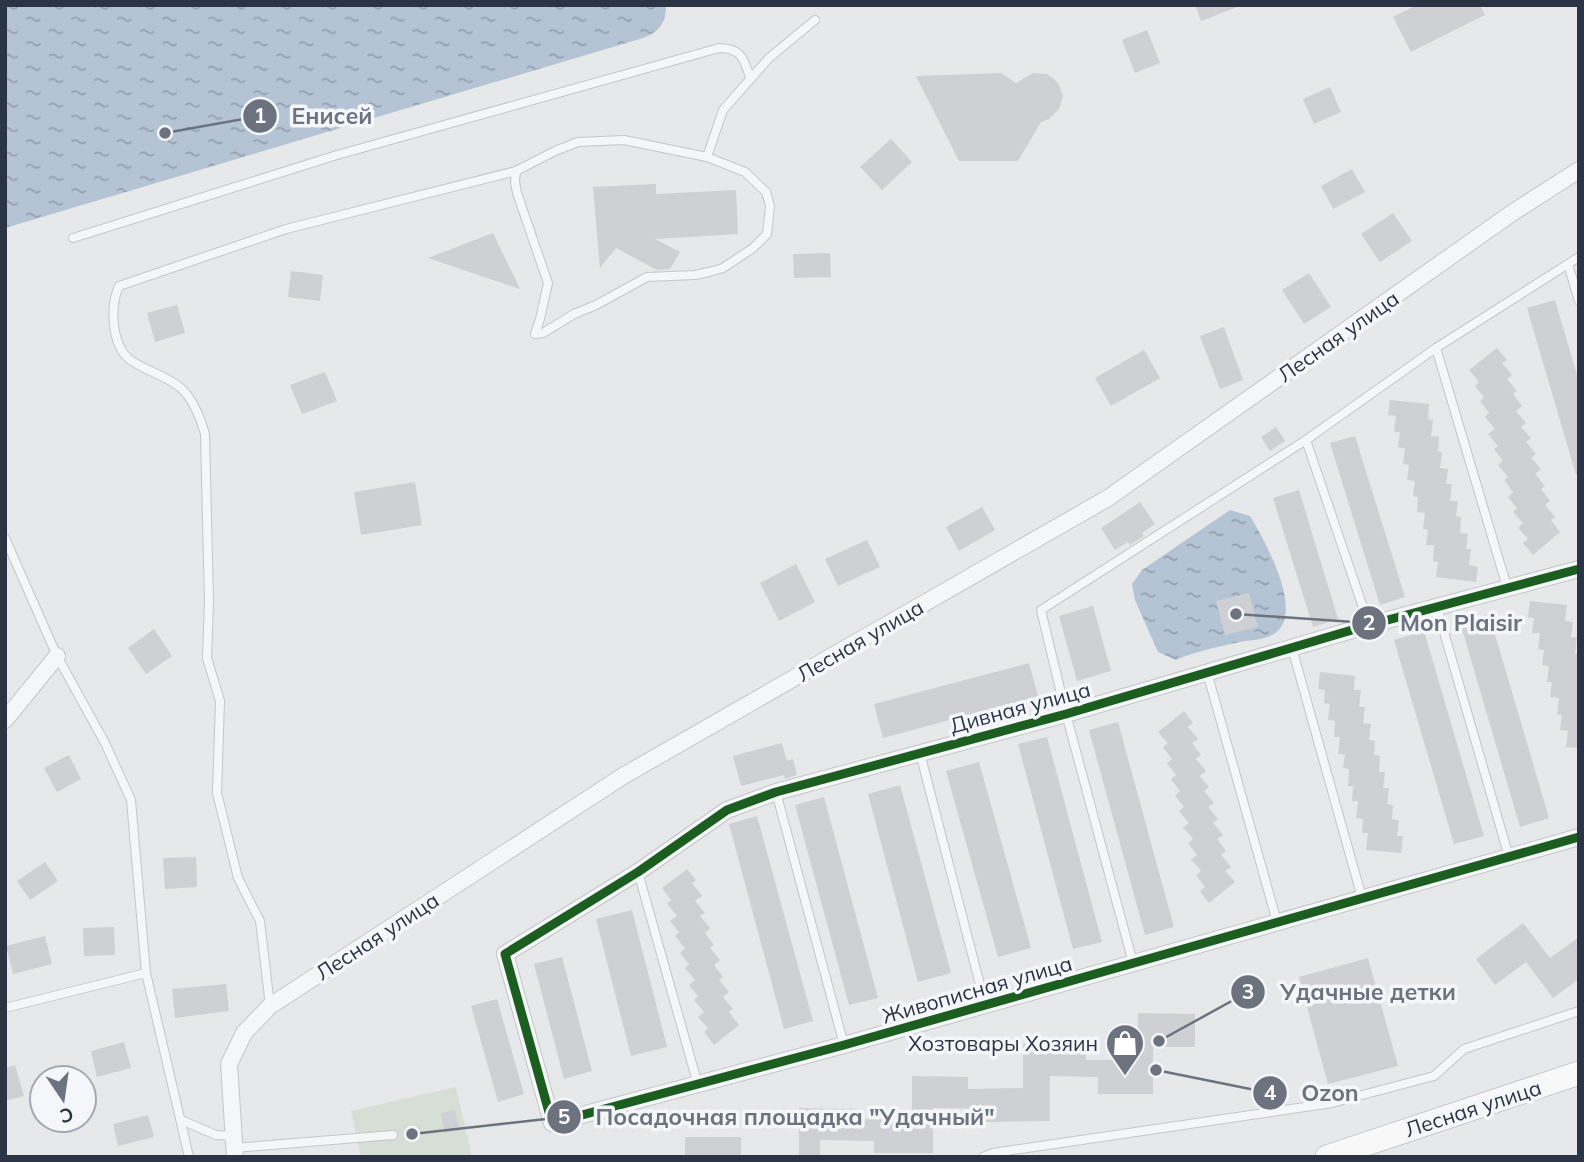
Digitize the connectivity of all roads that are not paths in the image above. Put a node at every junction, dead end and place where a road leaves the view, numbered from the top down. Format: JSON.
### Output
{"nodes":[{"id":1,"x":815,"y":20,"type":"dead end"},
{"id":2,"x":750,"y":77,"type":"junction"},
{"id":3,"x":707,"y":157,"type":"junction"},
{"id":4,"x":1579,"y":170,"type":"edge"},
{"id":5,"x":516,"y":171,"type":"junction"},
{"id":6,"x":73,"y":238,"type":"dead end"},
{"id":7,"x":1579,"y":257,"type":"edge"},
{"id":8,"x":1568,"y":264,"type":"junction"},
{"id":9,"x":1579,"y":301,"type":"edge"},
{"id":10,"x":1436,"y":348,"type":"junction"},
{"id":11,"x":1306,"y":440,"type":"junction"},
{"id":12,"x":5,"y":538,"type":"edge"},
{"id":13,"x":1579,"y":569,"type":"edge"},
{"id":14,"x":1507,"y":587,"type":"junction"},
{"id":15,"x":1437,"y":608,"type":"junction"},
{"id":16,"x":1368,"y":625,"type":"junction"},
{"id":17,"x":1292,"y":648,"type":"junction"},
{"id":18,"x":57,"y":656,"type":"junction"},
{"id":19,"x":1207,"y":672,"type":"junction"},
{"id":20,"x":1066,"y":714,"type":"junction"},
{"id":21,"x":5,"y":720,"type":"edge"},
{"id":22,"x":920,"y":752,"type":"junction"},
{"id":23,"x":776,"y":792,"type":"junction"},
{"id":24,"x":1579,"y":837,"type":"edge"},
{"id":25,"x":1509,"y":857,"type":"junction"},
{"id":26,"x":638,"y":872,"type":"junction"},
{"id":27,"x":1362,"y":898,"type":"junction"},
{"id":28,"x":1277,"y":922,"type":"junction"},
{"id":29,"x":505,"y":954,"type":"joint"},
{"id":30,"x":1133,"y":963,"type":"junction"},
{"id":31,"x":146,"y":973,"type":"junction"},
{"id":32,"x":985,"y":1004,"type":"junction"},
{"id":33,"x":270,"y":1006,"type":"junction"},
{"id":34,"x":5,"y":1008,"type":"edge"},
{"id":35,"x":1579,"y":1011,"type":"edge"},
{"id":36,"x":844,"y":1045,"type":"junction"},
{"id":37,"x":1579,"y":1073,"type":"edge"},
{"id":38,"x":698,"y":1085,"type":"junction"},
{"id":39,"x":181,"y":1120,"type":"junction"},
{"id":40,"x":393,"y":1135,"type":"dead end"},
{"id":41,"x":234,"y":1147,"type":"edge"},
{"id":42,"x":189,"y":1157,"type":"edge"},
{"id":43,"x":983,"y":1157,"type":"edge"},
{"id":44,"x":1327,"y":1157,"type":"edge"}],
"edges":[{"from":1,"to":2,"type":"lane"},
{"from":2,"to":3,"type":"lane"},
{"from":2,"to":6,"type":"lane"},
{"from":3,"to":5,"type":"lane"},
{"from":3,"to":5,"type":"lane"},
{"from":4,"to":33,"type":"street","name":"Лесная улица"},
{"from":5,"to":33,"type":"lane"},
{"from":7,"to":8,"type":"lane"},
{"from":8,"to":9,"type":"lane"},
{"from":8,"to":10,"type":"lane"},
{"from":10,"to":11,"type":"lane"},
{"from":10,"to":14,"type":"lane"},
{"from":11,"to":16,"type":"lane"},
{"from":11,"to":20,"type":"lane"},
{"from":12,"to":18,"type":"lane"},
{"from":13,"to":14,"type":"street","name":"Дивная улица"},
{"from":14,"to":15,"type":"street","name":"Дивная улица"},
{"from":15,"to":16,"type":"street","name":"Дивная улица"},
{"from":15,"to":25,"type":"lane"},
{"from":16,"to":17,"type":"street","name":"Дивная улица"},
{"from":17,"to":19,"type":"street","name":"Дивная улица"},
{"from":17,"to":27,"type":"lane"},
{"from":18,"to":21,"type":"street"},
{"from":18,"to":31,"type":"lane"},
{"from":19,"to":20,"type":"street","name":"Дивная улица"},
{"from":19,"to":28,"type":"lane"},
{"from":20,"to":22,"type":"street","name":"Дивная улица"},
{"from":20,"to":30,"type":"lane"},
{"from":22,"to":23,"type":"street","name":"Дивная улица"},
{"from":22,"to":32,"type":"lane"},
{"from":23,"to":26,"type":"street","name":"Дивная улица"},
{"from":23,"to":36,"type":"lane"},
{"from":24,"to":25,"type":"street","name":"Живописная улица"},
{"from":25,"to":27,"type":"street","name":"Живописная улица"},
{"from":26,"to":29,"type":"street","name":"Дивная улица"},
{"from":26,"to":38,"type":"lane"},
{"from":27,"to":28,"type":"street","name":"Живописная улица"},
{"from":28,"to":30,"type":"street","name":"Живописная улица"},
{"from":29,"to":38,"type":"street","name":"Живописная улица"},
{"from":30,"to":32,"type":"street","name":"Живописная улица"},
{"from":31,"to":34,"type":"lane"},
{"from":31,"to":39,"type":"lane"},
{"from":32,"to":36,"type":"street","name":"Живописная улица"},
{"from":33,"to":41,"type":"street","name":"Лесная улица"},
{"from":35,"to":43,"type":"lane"},
{"from":36,"to":38,"type":"street","name":"Живописная улица"},
{"from":37,"to":44,"type":"main road","name":"Лесная улица"},
{"from":39,"to":41,"type":"lane"},
{"from":39,"to":42,"type":"lane"},
{"from":40,"to":41,"type":"lane"}]}
